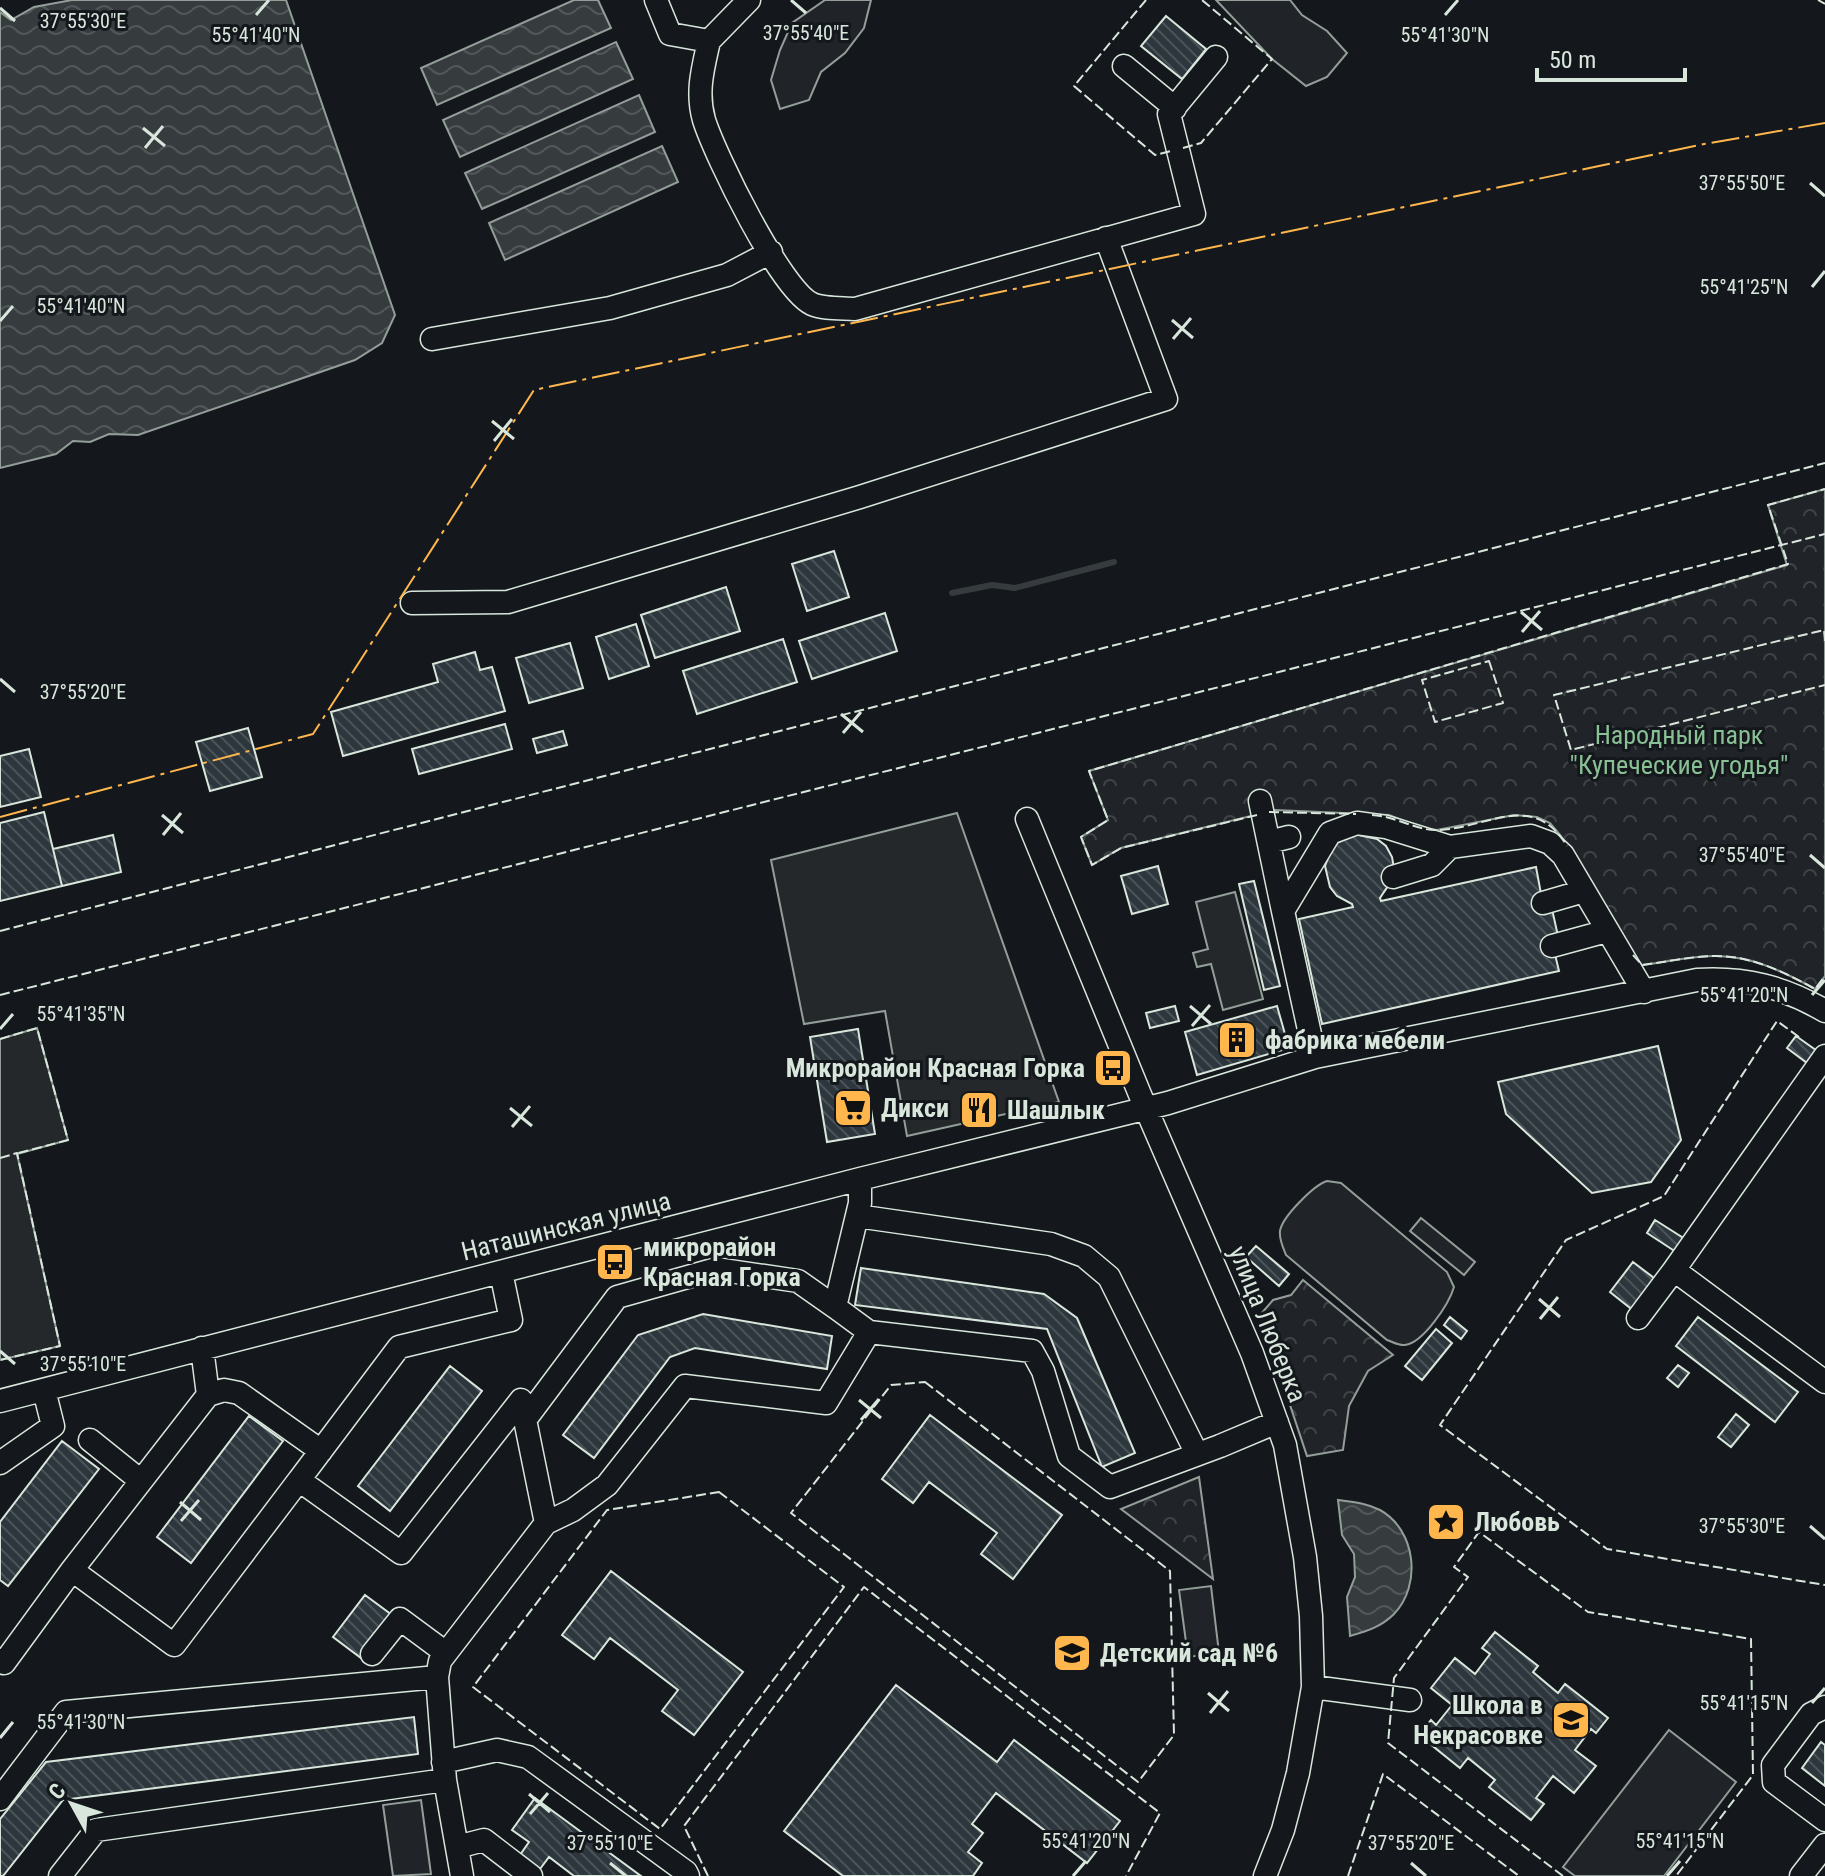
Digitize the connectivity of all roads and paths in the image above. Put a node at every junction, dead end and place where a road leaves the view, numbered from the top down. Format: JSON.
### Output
{"nodes":[{"id":1,"x":656,"y":0,"type":"edge"},
{"id":2,"x":749,"y":0,"type":"edge"},
{"id":3,"x":709,"y":41,"type":"junction"},
{"id":4,"x":1216,"y":57,"type":"dead end"},
{"id":5,"x":1124,"y":66,"type":"dead end"},
{"id":6,"x":1175,"y":108,"type":"junction"},
{"id":7,"x":1106,"y":238,"type":"junction"},
{"id":8,"x":771,"y":252,"type":"junction"},
{"id":9,"x":432,"y":339,"type":"dead end"},
{"id":10,"x":412,"y":603,"type":"dead end"},
{"id":11,"x":1260,"y":801,"type":"dead end"},
{"id":12,"x":1027,"y":819,"type":"dead end"},
{"id":13,"x":1426,"y":840,"type":"junction"},
{"id":14,"x":1450,"y":847,"type":"junction"},
{"id":15,"x":1387,"y":848,"type":"dead end"},
{"id":16,"x":1393,"y":877,"type":"dead end"},
{"id":17,"x":1584,"y":891,"type":"junction"},
{"id":18,"x":1543,"y":903,"type":"dead end"},
{"id":19,"x":1283,"y":911,"type":"junction"},
{"id":20,"x":1607,"y":931,"type":"junction"},
{"id":21,"x":1552,"y":946,"type":"dead end"},
{"id":22,"x":1644,"y":992,"type":"junction"},
{"id":23,"x":1825,"y":1011,"type":"edge"},
{"id":24,"x":1825,"y":1056,"type":"edge"},
{"id":25,"x":1315,"y":1057,"type":"junction"},
{"id":26,"x":1146,"y":1109,"type":"junction"},
{"id":27,"x":860,"y":1179,"type":"junction"},
{"id":28,"x":857,"y":1216,"type":"junction"},
{"id":29,"x":1674,"y":1270,"type":"junction"},
{"id":30,"x":501,"y":1272,"type":"junction"},
{"id":31,"x":835,"y":1307,"type":"junction"},
{"id":32,"x":1638,"y":1318,"type":"dead end"},
{"id":33,"x":869,"y":1332,"type":"junction"},
{"id":34,"x":202,"y":1348,"type":"junction"},
{"id":35,"x":1825,"y":1382,"type":"edge"},
{"id":36,"x":44,"y":1390,"type":"junction"},
{"id":37,"x":208,"y":1395,"type":"junction"},
{"id":38,"x":0,"y":1401,"type":"edge"},
{"id":39,"x":525,"y":1420,"type":"junction"},
{"id":40,"x":1277,"y":1422,"type":"junction"},
{"id":41,"x":90,"y":1440,"type":"dead end"},
{"id":42,"x":321,"y":1451,"type":"junction"},
{"id":43,"x":1197,"y":1454,"type":"junction"},
{"id":44,"x":0,"y":1463,"type":"edge"},
{"id":45,"x":299,"y":1480,"type":"junction"},
{"id":46,"x":141,"y":1481,"type":"junction"},
{"id":47,"x":546,"y":1523,"type":"junction"},
{"id":48,"x":72,"y":1570,"type":"junction"},
{"id":49,"x":446,"y":1653,"type":"junction"},
{"id":50,"x":372,"y":1654,"type":"dead end"},
{"id":51,"x":0,"y":1660,"type":"edge"},
{"id":52,"x":437,"y":1677,"type":"junction"},
{"id":53,"x":1313,"y":1687,"type":"junction"},
{"id":54,"x":1410,"y":1700,"type":"dead end"},
{"id":55,"x":1825,"y":1707,"type":"edge"},
{"id":56,"x":444,"y":1771,"type":"junction"},
{"id":57,"x":0,"y":1799,"type":"edge"},
{"id":58,"x":1825,"y":1820,"type":"edge"},
{"id":59,"x":1825,"y":1845,"type":"edge"},
{"id":60,"x":457,"y":1847,"type":"junction"},
{"id":61,"x":60,"y":1876,"type":"edge"},
{"id":62,"x":462,"y":1876,"type":"edge"},
{"id":63,"x":531,"y":1876,"type":"edge"},
{"id":64,"x":688,"y":1876,"type":"edge"},
{"id":65,"x":1265,"y":1876,"type":"edge"},
{"id":66,"x":1801,"y":1876,"type":"edge"}],
"edges":[{"from":1,"to":3,"type":"street"},
{"from":2,"to":3,"type":"street"},
{"from":3,"to":8,"type":"street"},
{"from":4,"to":6,"type":"street"},
{"from":5,"to":6,"type":"street"},
{"from":6,"to":7,"type":"street"},
{"from":7,"to":8,"type":"street"},
{"from":7,"to":10,"type":"street"},
{"from":8,"to":9,"type":"street"},
{"from":11,"to":19,"type":"street"},
{"from":12,"to":26,"type":"street","name":"улица Люберка"},
{"from":13,"to":14,"type":"street"},
{"from":13,"to":15,"type":"street"},
{"from":13,"to":19,"type":"street"},
{"from":14,"to":16,"type":"street"},
{"from":14,"to":17,"type":"street"},
{"from":17,"to":18,"type":"street"},
{"from":17,"to":20,"type":"street"},
{"from":19,"to":25,"type":"street"},
{"from":20,"to":21,"type":"street"},
{"from":20,"to":22,"type":"street"},
{"from":22,"to":23,"type":"street","name":"Наташинская улица"},
{"from":22,"to":25,"type":"street","name":"Наташинская улица"},
{"from":24,"to":29,"type":"street"},
{"from":25,"to":26,"type":"street","name":"Наташинская улица"},
{"from":26,"to":27,"type":"street","name":"Наташинская улица"},
{"from":26,"to":40,"type":"street","name":"улица Люберка"},
{"from":27,"to":28,"type":"street"},
{"from":27,"to":30,"type":"street","name":"Наташинская улица"},
{"from":28,"to":31,"type":"street"},
{"from":28,"to":43,"type":"street"},
{"from":29,"to":32,"type":"street"},
{"from":29,"to":35,"type":"street"},
{"from":30,"to":34,"type":"street","name":"Наташинская улица"},
{"from":30,"to":42,"type":"street"},
{"from":31,"to":33,"type":"street"},
{"from":31,"to":39,"type":"street"},
{"from":33,"to":43,"type":"street"},
{"from":33,"to":47,"type":"street"},
{"from":34,"to":36,"type":"street","name":"Наташинская улица"},
{"from":34,"to":37,"type":"street"},
{"from":36,"to":38,"type":"street","name":"Наташинская улица"},
{"from":36,"to":44,"type":"street"},
{"from":37,"to":42,"type":"street"},
{"from":37,"to":46,"type":"street"},
{"from":39,"to":45,"type":"street"},
{"from":39,"to":47,"type":"street"},
{"from":40,"to":43,"type":"street"},
{"from":40,"to":53,"type":"street","name":"улица Люберка"},
{"from":41,"to":46,"type":"street"},
{"from":42,"to":45,"type":"street"},
{"from":45,"to":48,"type":"street"},
{"from":46,"to":48,"type":"street"},
{"from":47,"to":49,"type":"street"},
{"from":48,"to":51,"type":"street"},
{"from":49,"to":50,"type":"street"},
{"from":49,"to":52,"type":"street"},
{"from":52,"to":56,"type":"street"},
{"from":52,"to":57,"type":"street"},
{"from":53,"to":54,"type":"street"},
{"from":53,"to":65,"type":"street","name":"улица Люберка"},
{"from":55,"to":58,"type":"street"},
{"from":56,"to":60,"type":"street"},
{"from":56,"to":61,"type":"street"},
{"from":56,"to":64,"type":"street"},
{"from":59,"to":66,"type":"street"},
{"from":60,"to":62,"type":"street"},
{"from":60,"to":63,"type":"street"}]}
